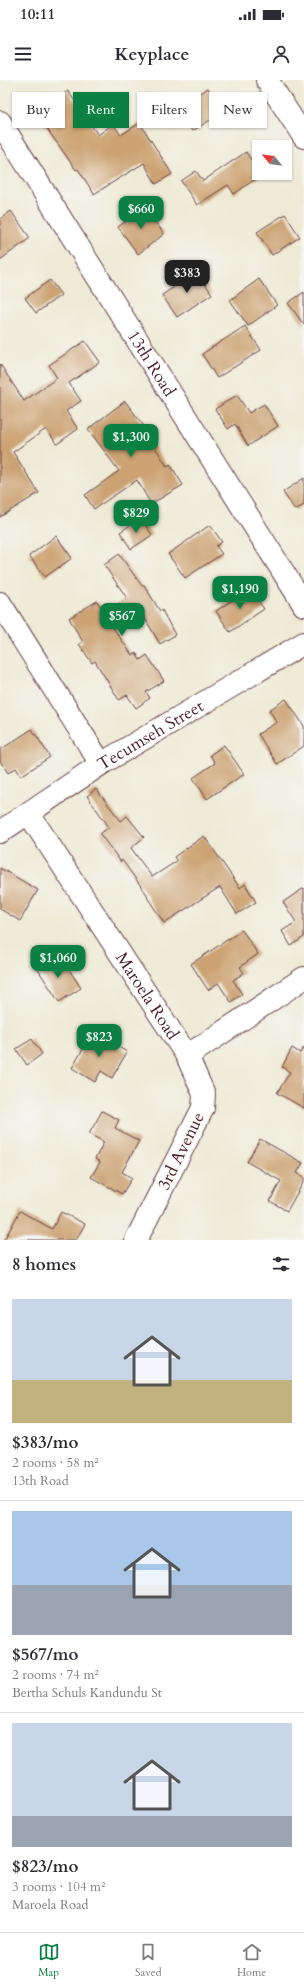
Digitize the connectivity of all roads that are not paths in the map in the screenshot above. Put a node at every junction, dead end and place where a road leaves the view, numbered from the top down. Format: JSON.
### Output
{"nodes":[{"id":1,"x":267,"y":80,"type":"edge"},
{"id":2,"x":0,"y":122,"type":"edge"},
{"id":3,"x":304,"y":137,"type":"edge"},
{"id":4,"x":0,"y":603,"type":"edge"},
{"id":5,"x":304,"y":605,"type":"edge"},
{"id":6,"x":304,"y":643,"type":"edge"},
{"id":7,"x":101,"y":764,"type":"junction"},
{"id":8,"x":29,"y":814,"type":"junction"},
{"id":9,"x":0,"y":832,"type":"edge"},
{"id":10,"x":304,"y":978,"type":"edge"},
{"id":11,"x":187,"y":1056,"type":"junction"},
{"id":12,"x":136,"y":1240,"type":"edge"}],
"edges":[{"from":1,"to":3,"type":"street"},
{"from":2,"to":5,"type":"street","name":"13th Road"},
{"from":4,"to":7,"type":"street"},
{"from":6,"to":7,"type":"street","name":"Tecumseh Street"},
{"from":7,"to":8,"type":"street","name":"Tecumseh Street"},
{"from":8,"to":9,"type":"street","name":"Tecumseh Street"},
{"from":8,"to":11,"type":"street","name":"Maroela Road"},
{"from":10,"to":11,"type":"street"},
{"from":11,"to":12,"type":"street","name":"3rd Avenue"}]}
